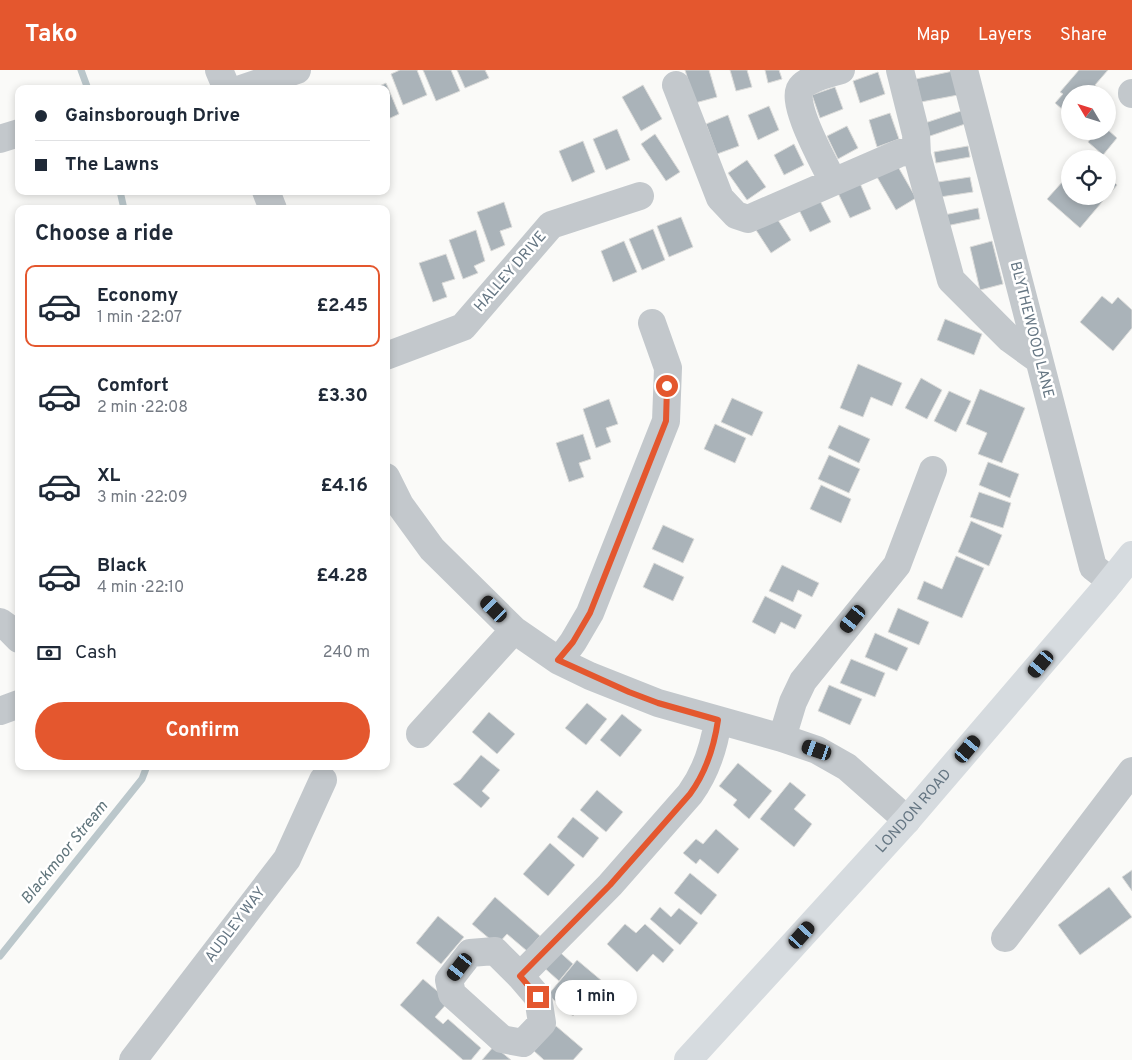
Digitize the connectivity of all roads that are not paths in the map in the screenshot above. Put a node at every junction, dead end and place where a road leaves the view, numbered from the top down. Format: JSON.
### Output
{"nodes":[{"id":1,"x":219,"y":70,"type":"edge"},
{"id":2,"x":298,"y":70,"type":"edge"},
{"id":3,"x":841,"y":70,"type":"edge"},
{"id":4,"x":900,"y":70,"type":"edge"},
{"id":5,"x":964,"y":70,"type":"edge"},
{"id":6,"x":225,"y":85,"type":"edge"},
{"id":7,"x":253,"y":85,"type":"edge"},
{"id":8,"x":676,"y":85,"type":"dead end"},
{"id":9,"x":15,"y":134,"type":"edge"},
{"id":10,"x":0,"y":139,"type":"edge"},
{"id":11,"x":918,"y":155,"type":"junction"},
{"id":12,"x":833,"y":182,"type":"junction"},
{"id":13,"x":640,"y":196,"type":"dead end"},
{"id":14,"x":652,"y":323,"type":"dead end"},
{"id":15,"x":390,"y":354,"type":"edge"},
{"id":16,"x":1039,"y":360,"type":"junction"},
{"id":17,"x":933,"y":470,"type":"dead end"},
{"id":18,"x":390,"y":485,"type":"edge"},
{"id":19,"x":1132,"y":555,"type":"edge"},
{"id":20,"x":1111,"y":581,"type":"junction"},
{"id":21,"x":0,"y":622,"type":"edge"},
{"id":22,"x":514,"y":630,"type":"junction"},
{"id":23,"x":15,"y":634,"type":"edge"},
{"id":24,"x":558,"y":660,"type":"junction"},
{"id":25,"x":15,"y":706,"type":"edge"},
{"id":26,"x":0,"y":712,"type":"edge"},
{"id":27,"x":718,"y":720,"type":"junction"},
{"id":28,"x":420,"y":734,"type":"dead end"},
{"id":29,"x":782,"y":738,"type":"junction"},
{"id":30,"x":1132,"y":771,"type":"edge"},
{"id":31,"x":322,"y":780,"type":"dead end"},
{"id":32,"x":907,"y":820,"type":"junction"},
{"id":33,"x":1006,"y":938,"type":"dead end"},
{"id":34,"x":520,"y":976,"type":"dead end"},
{"id":35,"x":133,"y":1060,"type":"edge"},
{"id":36,"x":688,"y":1060,"type":"edge"}],
"edges":[{"from":1,"to":6,"type":"street"},
{"from":2,"to":7,"type":"street"},
{"from":3,"to":12,"type":"street"},
{"from":4,"to":11,"type":"street"},
{"from":5,"to":16,"type":"street","name":"BLYTHEWOOD LANE"},
{"from":8,"to":12,"type":"street"},
{"from":9,"to":10,"type":"street"},
{"from":11,"to":12,"type":"street"},
{"from":11,"to":16,"type":"street"},
{"from":13,"to":15,"type":"street","name":"HALLEY DRIVE"},
{"from":14,"to":24,"type":"street"},
{"from":16,"to":20,"type":"street","name":"BLYTHEWOOD LANE"},
{"from":17,"to":29,"type":"street"},
{"from":18,"to":22,"type":"street"},
{"from":19,"to":20,"type":"main road","name":"LONDON ROAD"},
{"from":20,"to":32,"type":"main road","name":"LONDON ROAD"},
{"from":21,"to":23,"type":"street"},
{"from":22,"to":24,"type":"street"},
{"from":22,"to":28,"type":"street"},
{"from":24,"to":27,"type":"street"},
{"from":25,"to":26,"type":"street"},
{"from":27,"to":29,"type":"street"},
{"from":27,"to":34,"type":"street"},
{"from":29,"to":32,"type":"street"},
{"from":30,"to":33,"type":"street"},
{"from":31,"to":35,"type":"street","name":"AUDLEY WAY"},
{"from":32,"to":36,"type":"main road","name":"LONDON ROAD"}]}
